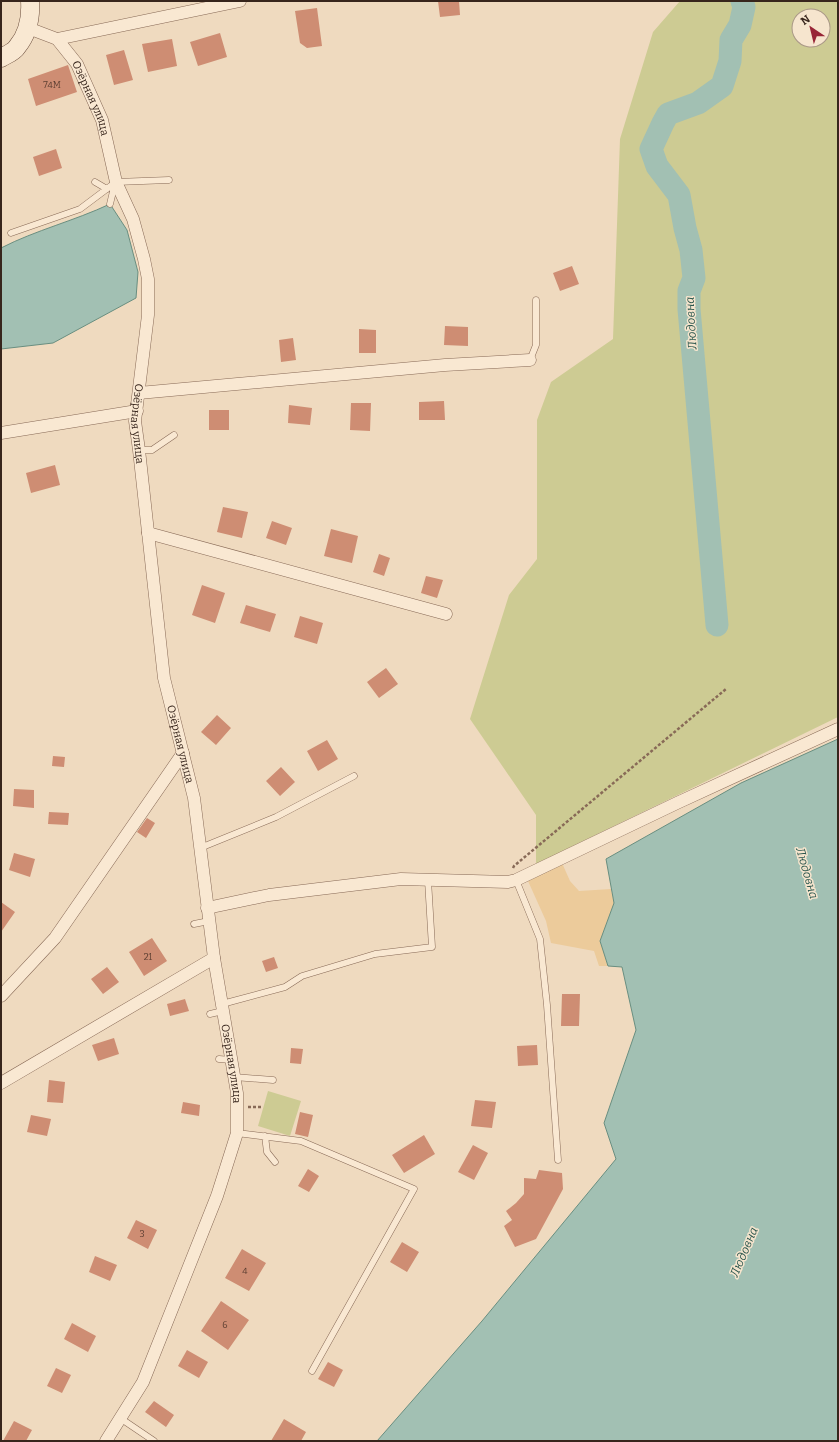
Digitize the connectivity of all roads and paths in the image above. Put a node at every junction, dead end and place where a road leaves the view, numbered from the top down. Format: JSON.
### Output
{"nodes":[{"id":1,"x":30,"y":1,"type":"edge"},
{"id":2,"x":240,"y":1,"type":"edge"},
{"id":3,"x":28,"y":28,"type":"junction"},
{"id":4,"x":57,"y":39,"type":"junction"},
{"id":5,"x":1,"y":58,"type":"edge"},
{"id":6,"x":114,"y":179,"type":"junction"},
{"id":7,"x":169,"y":180,"type":"dead end"},
{"id":8,"x":95,"y":182,"type":"dead end"},
{"id":9,"x":110,"y":204,"type":"dead end"},
{"id":10,"x":11,"y":233,"type":"dead end"},
{"id":11,"x":536,"y":300,"type":"dead end"},
{"id":12,"x":530,"y":360,"type":"joint"},
{"id":13,"x":139,"y":393,"type":"junction"},
{"id":14,"x":137,"y":410,"type":"junction"},
{"id":15,"x":1,"y":433,"type":"edge"},
{"id":16,"x":174,"y":435,"type":"dead end"},
{"id":17,"x":139,"y":450,"type":"junction"},
{"id":18,"x":152,"y":450,"type":"junction"},
{"id":19,"x":156,"y":456,"type":"dead end"},
{"id":20,"x":148,"y":533,"type":"junction"},
{"id":21,"x":446,"y":614,"type":"dead end"},
{"id":22,"x":726,"y":689,"type":"dead end"},
{"id":23,"x":838,"y":729,"type":"edge"},
{"id":24,"x":183,"y":752,"type":"junction"},
{"id":25,"x":354,"y":776,"type":"dead end"},
{"id":26,"x":200,"y":848,"type":"junction"},
{"id":27,"x":428,"y":880,"type":"junction"},
{"id":28,"x":512,"y":881,"type":"junction"},
{"id":29,"x":207,"y":908,"type":"junction"},
{"id":30,"x":209,"y":921,"type":"junction"},
{"id":31,"x":194,"y":924,"type":"dead end"},
{"id":32,"x":214,"y":958,"type":"junction"},
{"id":33,"x":1,"y":996,"type":"edge"},
{"id":34,"x":222,"y":1007,"type":"junction"},
{"id":35,"x":210,"y":1014,"type":"dead end"},
{"id":36,"x":234,"y":1078,"type":"junction"},
{"id":37,"x":273,"y":1080,"type":"dead end"},
{"id":38,"x":1,"y":1083,"type":"edge"},
{"id":39,"x":244,"y":1107,"type":"dead end"},
{"id":40,"x":263,"y":1107,"type":"dead end"},
{"id":41,"x":236,"y":1133,"type":"junction"},
{"id":42,"x":265,"y":1136,"type":"junction"},
{"id":43,"x":558,"y":1160,"type":"dead end"},
{"id":44,"x":275,"y":1162,"type":"dead end"},
{"id":45,"x":312,"y":1371,"type":"dead end"},
{"id":46,"x":120,"y":1418,"type":"junction"},
{"id":47,"x":106,"y":1441,"type":"edge"},
{"id":48,"x":154,"y":1441,"type":"edge"}],
"edges":[{"from":1,"to":3,"type":"main road"},
{"from":2,"to":4,"type":"street"},
{"from":3,"to":4,"type":"street"},
{"from":3,"to":5,"type":"main road"},
{"from":4,"to":6,"type":"street","name":"Озёрная улица"},
{"from":6,"to":7,"type":"lane"},
{"from":6,"to":8,"type":"lane"},
{"from":6,"to":9,"type":"lane"},
{"from":6,"to":10,"type":"lane"},
{"from":6,"to":13,"type":"street","name":"Озёрная улица"},
{"from":11,"to":12,"type":"lane"},
{"from":12,"to":13,"type":"street"},
{"from":13,"to":14,"type":"street","name":"Озёрная улица"},
{"from":14,"to":15,"type":"street"},
{"from":14,"to":17,"type":"street","name":"Озёрная улица"},
{"from":16,"to":18,"type":"lane"},
{"from":17,"to":18,"type":"lane"},
{"from":17,"to":20,"type":"street","name":"Озёрная улица"},
{"from":18,"to":19,"type":"lane"},
{"from":20,"to":21,"type":"street"},
{"from":20,"to":24,"type":"street","name":"Озёрная улица"},
{"from":22,"to":28,"type":"path"},
{"from":23,"to":28,"type":"street"},
{"from":24,"to":26,"type":"street","name":"Озёрная улица"},
{"from":24,"to":33,"type":"street"},
{"from":25,"to":26,"type":"lane"},
{"from":26,"to":29,"type":"street","name":"Озёрная улица"},
{"from":27,"to":28,"type":"street"},
{"from":27,"to":29,"type":"street"},
{"from":27,"to":34,"type":"lane"},
{"from":28,"to":43,"type":"lane"},
{"from":29,"to":30,"type":"street","name":"Озёрная улица"},
{"from":30,"to":31,"type":"lane"},
{"from":30,"to":32,"type":"street","name":"Озёрная улица"},
{"from":32,"to":34,"type":"street","name":"Озёрная улица"},
{"from":32,"to":38,"type":"street"},
{"from":34,"to":35,"type":"lane"},
{"from":34,"to":36,"type":"street","name":"Озёрная улица"},
{"from":36,"to":37,"type":"lane"},
{"from":36,"to":41,"type":"street","name":"Озёрная улица"},
{"from":39,"to":40,"type":"path"},
{"from":41,"to":42,"type":"lane"},
{"from":41,"to":46,"type":"street","name":"Озёрная улица"},
{"from":42,"to":44,"type":"lane"},
{"from":42,"to":45,"type":"lane"},
{"from":46,"to":47,"type":"street","name":"Озёрная улица"},
{"from":46,"to":48,"type":"lane"}]}
